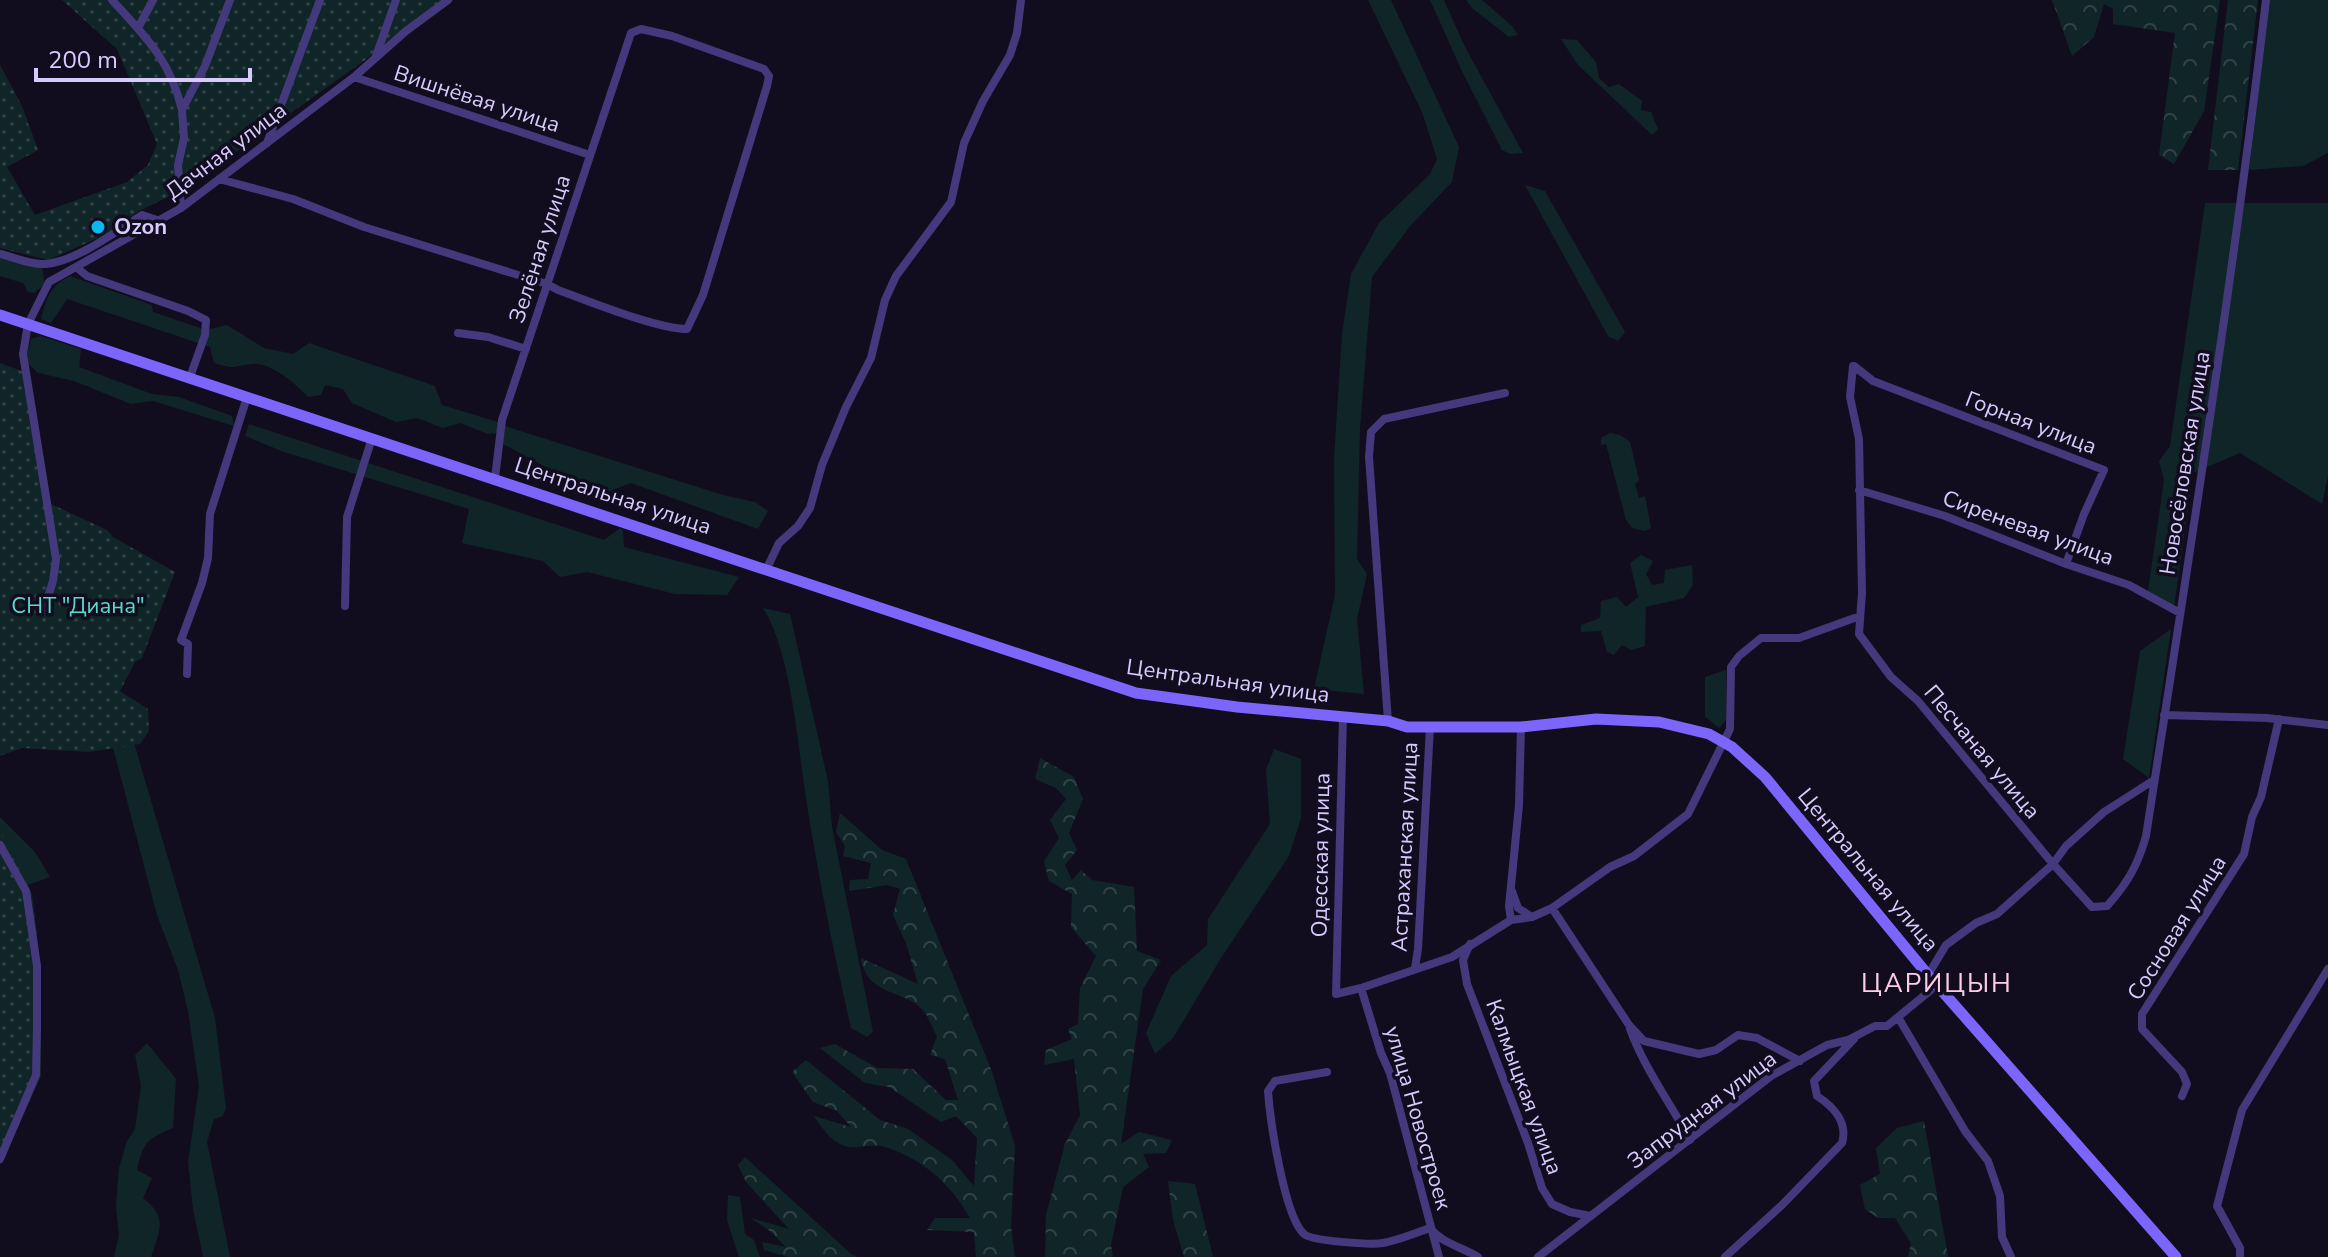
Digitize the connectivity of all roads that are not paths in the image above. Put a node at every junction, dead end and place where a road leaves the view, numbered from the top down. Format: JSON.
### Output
{"nodes":[{"id":1,"x":112,"y":0,"type":"edge"},
{"id":2,"x":153,"y":0,"type":"edge"},
{"id":3,"x":230,"y":0,"type":"edge"},
{"id":4,"x":320,"y":0,"type":"edge"},
{"id":5,"x":396,"y":0,"type":"edge"},
{"id":6,"x":448,"y":0,"type":"edge"},
{"id":7,"x":1021,"y":0,"type":"edge"},
{"id":8,"x":2266,"y":0,"type":"edge"},
{"id":9,"x":138,"y":28,"type":"junction"},
{"id":10,"x":375,"y":58,"type":"junction"},
{"id":11,"x":354,"y":77,"type":"junction"},
{"id":12,"x":182,"y":110,"type":"junction"},
{"id":13,"x":267,"y":143,"type":"junction"},
{"id":14,"x":590,"y":155,"type":"junction"},
{"id":15,"x":219,"y":179,"type":"junction"},
{"id":16,"x":181,"y":208,"type":"junction"},
{"id":17,"x":160,"y":221,"type":"junction"},
{"id":18,"x":0,"y":254,"type":"edge"},
{"id":19,"x":76,"y":267,"type":"junction"},
{"id":20,"x":547,"y":284,"type":"junction"},
{"id":21,"x":0,"y":315,"type":"edge"},
{"id":22,"x":28,"y":324,"type":"junction"},
{"id":23,"x":458,"y":333,"type":"dead end"},
{"id":24,"x":526,"y":349,"type":"junction"},
{"id":25,"x":190,"y":377,"type":"junction"},
{"id":26,"x":1505,"y":393,"type":"dead end"},
{"id":27,"x":247,"y":397,"type":"junction"},
{"id":28,"x":372,"y":438,"type":"junction"},
{"id":29,"x":495,"y":478,"type":"junction"},
{"id":30,"x":1859,"y":490,"type":"junction"},
{"id":31,"x":2066,"y":564,"type":"junction"},
{"id":32,"x":767,"y":568,"type":"junction"},
{"id":33,"x":345,"y":606,"type":"dead end"},
{"id":34,"x":44,"y":610,"type":"dead end"},
{"id":35,"x":2180,"y":613,"type":"junction"},
{"id":36,"x":1860,"y":616,"type":"junction"},
{"id":37,"x":187,"y":674,"type":"dead end"},
{"id":38,"x":2164,"y":715,"type":"junction"},
{"id":39,"x":1343,"y":716,"type":"junction"},
{"id":40,"x":2279,"y":719,"type":"junction"},
{"id":41,"x":1388,"y":721,"type":"junction"},
{"id":42,"x":2328,"y":725,"type":"edge"},
{"id":43,"x":1430,"y":727,"type":"junction"},
{"id":44,"x":1521,"y":727,"type":"junction"},
{"id":45,"x":1722,"y":740,"type":"junction"},
{"id":46,"x":2154,"y":780,"type":"junction"},
{"id":47,"x":0,"y":845,"type":"edge"},
{"id":48,"x":2053,"y":864,"type":"junction"},
{"id":49,"x":1512,"y":891,"type":"junction"},
{"id":50,"x":2092,"y":907,"type":"joint"},
{"id":51,"x":1552,"y":908,"type":"junction"},
{"id":52,"x":1532,"y":917,"type":"junction"},
{"id":53,"x":1511,"y":920,"type":"junction"},
{"id":54,"x":1470,"y":944,"type":"junction"},
{"id":55,"x":1415,"y":968,"type":"junction"},
{"id":56,"x":2328,"y":969,"type":"edge"},
{"id":57,"x":1928,"y":975,"type":"junction"},
{"id":58,"x":1937,"y":985,"type":"junction"},
{"id":59,"x":1361,"y":988,"type":"junction"},
{"id":60,"x":1898,"y":1017,"type":"junction"},
{"id":61,"x":1629,"y":1025,"type":"junction"},
{"id":62,"x":1858,"y":1035,"type":"junction"},
{"id":63,"x":1800,"y":1061,"type":"junction"},
{"id":64,"x":1327,"y":1072,"type":"dead end"},
{"id":65,"x":2182,"y":1096,"type":"dead end"},
{"id":66,"x":1690,"y":1140,"type":"junction"},
{"id":67,"x":0,"y":1159,"type":"edge"},
{"id":68,"x":1590,"y":1216,"type":"junction"},
{"id":69,"x":1430,"y":1228,"type":"junction"},
{"id":70,"x":1439,"y":1257,"type":"edge"},
{"id":71,"x":1478,"y":1257,"type":"edge"},
{"id":72,"x":1538,"y":1257,"type":"edge"},
{"id":73,"x":1725,"y":1257,"type":"edge"},
{"id":74,"x":2011,"y":1257,"type":"edge"},
{"id":75,"x":2176,"y":1257,"type":"edge"},
{"id":76,"x":2240,"y":1257,"type":"edge"}],
"edges":[{"from":1,"to":9,"type":"street"},
{"from":2,"to":9,"type":"street"},
{"from":3,"to":12,"type":"street"},
{"from":4,"to":13,"type":"street"},
{"from":5,"to":10,"type":"street"},
{"from":6,"to":10,"type":"street","name":"Дачная улица"},
{"from":7,"to":32,"type":"street"},
{"from":8,"to":35,"type":"street","name":"Новосёловская улица"},
{"from":9,"to":12,"type":"street"},
{"from":10,"to":11,"type":"street","name":"Дачная улица"},
{"from":11,"to":13,"type":"street","name":"Дачная улица"},
{"from":11,"to":14,"type":"street","name":"Вишнёвая улица"},
{"from":12,"to":16,"type":"street"},
{"from":13,"to":15,"type":"street","name":"Дачная улица"},
{"from":14,"to":20,"type":"street","name":"Зелёная улица"},
{"from":14,"to":20,"type":"street","name":"Зелёная улица"},
{"from":15,"to":16,"type":"street","name":"Дачная улица"},
{"from":15,"to":20,"type":"street"},
{"from":16,"to":17,"type":"street","name":"Дачная улица"},
{"from":17,"to":18,"type":"street"},
{"from":17,"to":19,"type":"street","name":"Дачная улица"},
{"from":19,"to":22,"type":"street","name":"Дачная улица"},
{"from":19,"to":25,"type":"street"},
{"from":20,"to":24,"type":"street","name":"Зелёная улица"},
{"from":21,"to":22,"type":"street","name":"Центральная улица"},
{"from":22,"to":25,"type":"street","name":"Центральная улица"},
{"from":22,"to":34,"type":"street"},
{"from":23,"to":24,"type":"street"},
{"from":24,"to":29,"type":"street","name":"Зелёная улица"},
{"from":25,"to":27,"type":"street","name":"Центральная улица"},
{"from":26,"to":41,"type":"street"},
{"from":27,"to":28,"type":"street","name":"Центральная улица"},
{"from":27,"to":37,"type":"street"},
{"from":28,"to":29,"type":"street","name":"Центральная улица"},
{"from":28,"to":33,"type":"street"},
{"from":29,"to":32,"type":"street","name":"Центральная улица"},
{"from":30,"to":31,"type":"street","name":"Сиреневая улица"},
{"from":30,"to":31,"type":"street","name":"Горная улица"},
{"from":30,"to":36,"type":"street"},
{"from":31,"to":35,"type":"street","name":"Сиреневая улица"},
{"from":32,"to":39,"type":"street","name":"Центральная улица"},
{"from":35,"to":38,"type":"street","name":"Новосёловская улица"},
{"from":36,"to":45,"type":"street"},
{"from":36,"to":48,"type":"street","name":"Песчаная улица"},
{"from":38,"to":40,"type":"street"},
{"from":38,"to":46,"type":"street","name":"Новосёловская улица"},
{"from":39,"to":41,"type":"street","name":"Центральная улица"},
{"from":39,"to":59,"type":"street","name":"Одесская улица"},
{"from":40,"to":42,"type":"street"},
{"from":40,"to":65,"type":"street","name":"Сосновая улица"},
{"from":41,"to":43,"type":"street","name":"Центральная улица"},
{"from":43,"to":44,"type":"street","name":"Центральная улица"},
{"from":43,"to":55,"type":"street","name":"Астраханская улица"},
{"from":44,"to":45,"type":"street","name":"Центральная улица"},
{"from":44,"to":49,"type":"street"},
{"from":45,"to":51,"type":"street"},
{"from":45,"to":57,"type":"street","name":"Центральная улица"},
{"from":46,"to":48,"type":"street"},
{"from":46,"to":50,"type":"street","name":"Новосёловская улица"},
{"from":47,"to":67,"type":"street"},
{"from":48,"to":50,"type":"street","name":"Песчаная улица"},
{"from":48,"to":57,"type":"street"},
{"from":49,"to":52,"type":"street"},
{"from":49,"to":53,"type":"street"},
{"from":51,"to":52,"type":"street"},
{"from":51,"to":61,"type":"street"},
{"from":52,"to":53,"type":"street"},
{"from":53,"to":54,"type":"street"},
{"from":54,"to":55,"type":"street"},
{"from":54,"to":68,"type":"street","name":"Калмыцкая улица"},
{"from":55,"to":59,"type":"street"},
{"from":56,"to":76,"type":"street"},
{"from":57,"to":58,"type":"street","name":"Центральная улица"},
{"from":58,"to":60,"type":"street","name":"Запрудная улица"},
{"from":58,"to":75,"type":"street","name":"Центральная улица"},
{"from":59,"to":69,"type":"street","name":"улица Новостроек"},
{"from":60,"to":62,"type":"street","name":"Запрудная улица"},
{"from":60,"to":74,"type":"street"},
{"from":61,"to":63,"type":"street"},
{"from":61,"to":66,"type":"street"},
{"from":62,"to":63,"type":"street","name":"Запрудная улица"},
{"from":62,"to":73,"type":"street"},
{"from":63,"to":66,"type":"street","name":"Запрудная улица"},
{"from":64,"to":69,"type":"street"},
{"from":66,"to":68,"type":"street","name":"Запрудная улица"},
{"from":68,"to":72,"type":"street","name":"Запрудная улица"},
{"from":69,"to":70,"type":"street","name":"улица Новостроек"},
{"from":69,"to":71,"type":"street"}]}
